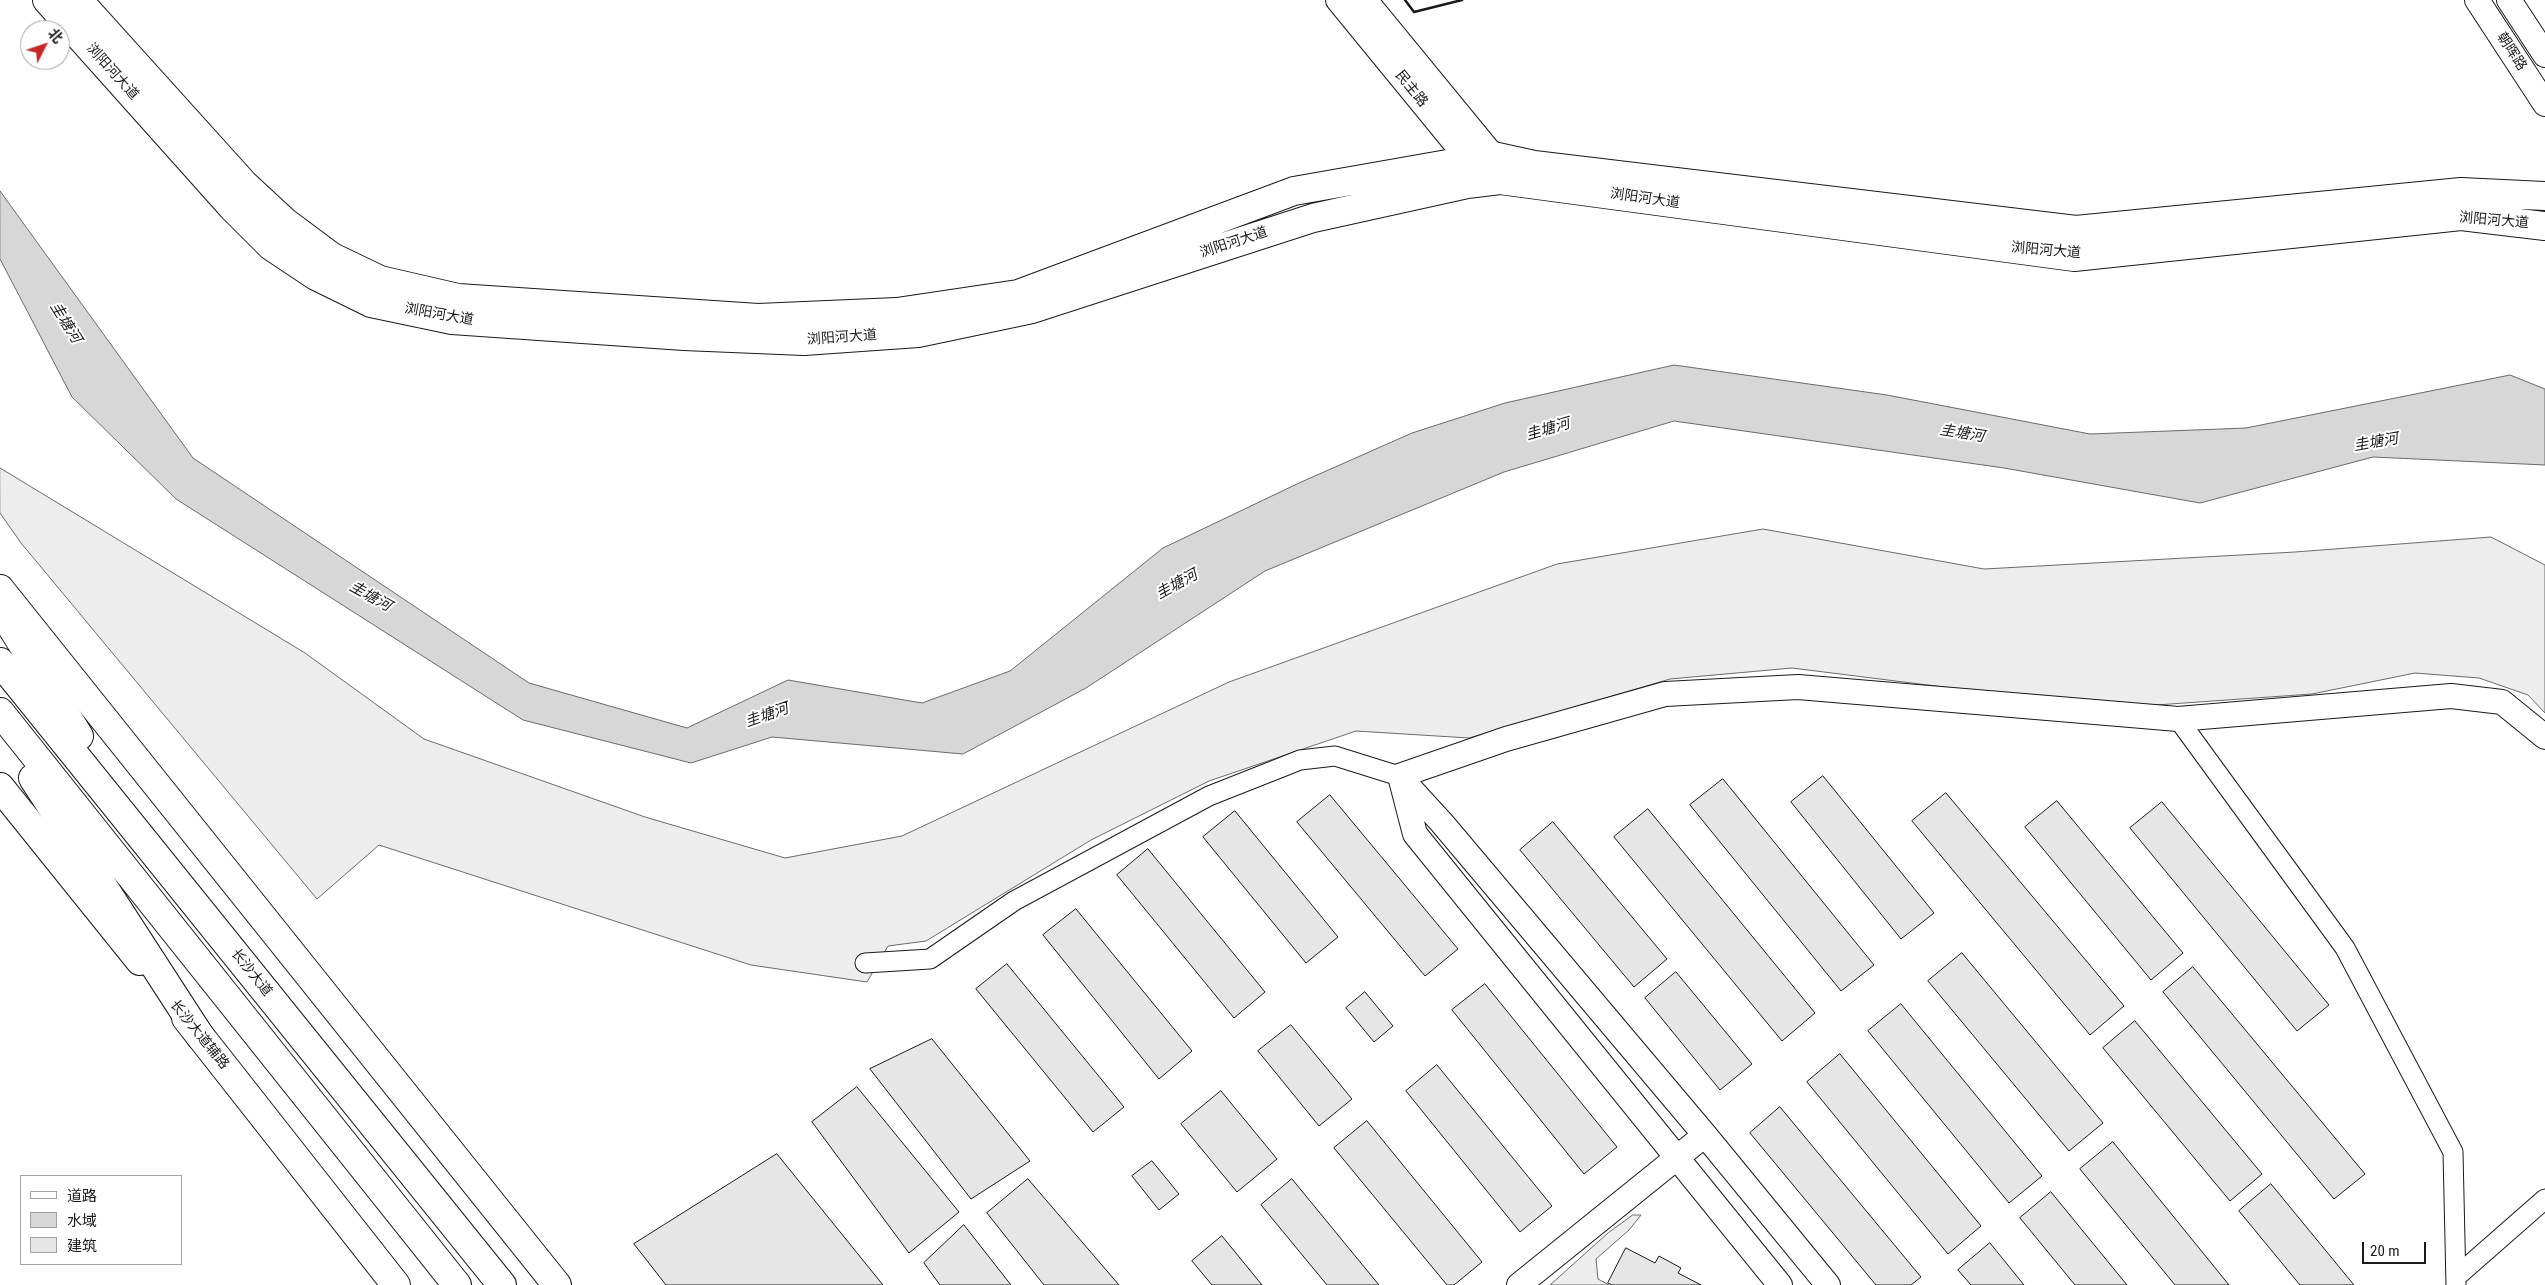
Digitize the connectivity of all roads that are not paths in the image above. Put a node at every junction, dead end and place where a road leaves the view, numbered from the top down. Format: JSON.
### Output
{"nodes":[{"id":1,"x":47,"y":0,"type":"edge"},
{"id":2,"x":78,"y":0,"type":"edge"},
{"id":3,"x":1338,"y":0,"type":"edge"},
{"id":4,"x":1365,"y":0,"type":"edge"},
{"id":5,"x":2476,"y":0,"type":"edge"},
{"id":6,"x":2509,"y":0,"type":"edge"},
{"id":7,"x":2545,"y":55,"type":"edge"},
{"id":8,"x":2545,"y":104,"type":"edge"},
{"id":9,"x":1482,"y":170,"type":"junction"},
{"id":10,"x":2545,"y":196,"type":"edge"},
{"id":11,"x":2545,"y":226,"type":"edge"},
{"id":12,"x":0,"y":589,"type":"edge"},
{"id":13,"x":0,"y":608,"type":"edge"},
{"id":14,"x":0,"y":662,"type":"edge"},
{"id":15,"x":0,"y":712,"type":"edge"},
{"id":16,"x":2178,"y":719,"type":"junction"},
{"id":17,"x":0,"y":736,"type":"edge"},
{"id":18,"x":2545,"y":737,"type":"edge"},
{"id":19,"x":1399,"y":776,"type":"junction"},
{"id":20,"x":0,"y":787,"type":"edge"},
{"id":21,"x":137,"y":830,"type":"junction"},
{"id":22,"x":865,"y":963,"type":"dead end"},
{"id":23,"x":200,"y":1036,"type":"junction"},
{"id":24,"x":1705,"y":1135,"type":"junction"},
{"id":25,"x":1676,"y":1156,"type":"junction"},
{"id":26,"x":2545,"y":1199,"type":"edge"},
{"id":27,"x":2456,"y":1281,"type":"edge"},
{"id":28,"x":396,"y":1285,"type":"edge"},
{"id":29,"x":457,"y":1285,"type":"edge"},
{"id":30,"x":502,"y":1285,"type":"edge"},
{"id":31,"x":557,"y":1285,"type":"edge"},
{"id":32,"x":1519,"y":1285,"type":"edge"},
{"id":33,"x":1780,"y":1285,"type":"edge"},
{"id":34,"x":1828,"y":1285,"type":"edge"}],
"edges":[{"from":1,"to":9,"type":"main road","name":"浏阳河大道"},
{"from":2,"to":9,"type":"main road","name":"浏阳河大道"},
{"from":3,"to":9,"type":"street","name":"民主路"},
{"from":4,"to":9,"type":"street","name":"民主路"},
{"from":5,"to":8,"type":"street","name":"朝晖路"},
{"from":6,"to":7,"type":"street","name":"朝晖路"},
{"from":9,"to":10,"type":"main road","name":"浏阳河大道"},
{"from":9,"to":11,"type":"main road","name":"浏阳河大道"},
{"from":12,"to":31,"type":"main road"},
{"from":13,"to":21,"type":"main road"},
{"from":14,"to":21,"type":"main road","name":"长沙大道"},
{"from":15,"to":29,"type":"main road"},
{"from":16,"to":18,"type":"street"},
{"from":16,"to":19,"type":"street"},
{"from":16,"to":27,"type":"street"},
{"from":17,"to":23,"type":"main road"},
{"from":19,"to":22,"type":"street"},
{"from":19,"to":24,"type":"street"},
{"from":19,"to":25,"type":"street"},
{"from":20,"to":23,"type":"main road","name":"长沙大道辅路"},
{"from":21,"to":30,"type":"main road","name":"长沙大道"},
{"from":23,"to":28,"type":"main road","name":"长沙大道辅路"},
{"from":24,"to":25,"type":"street"},
{"from":24,"to":34,"type":"street"},
{"from":25,"to":32,"type":"street"},
{"from":25,"to":33,"type":"street"},
{"from":26,"to":27,"type":"street"}]}
